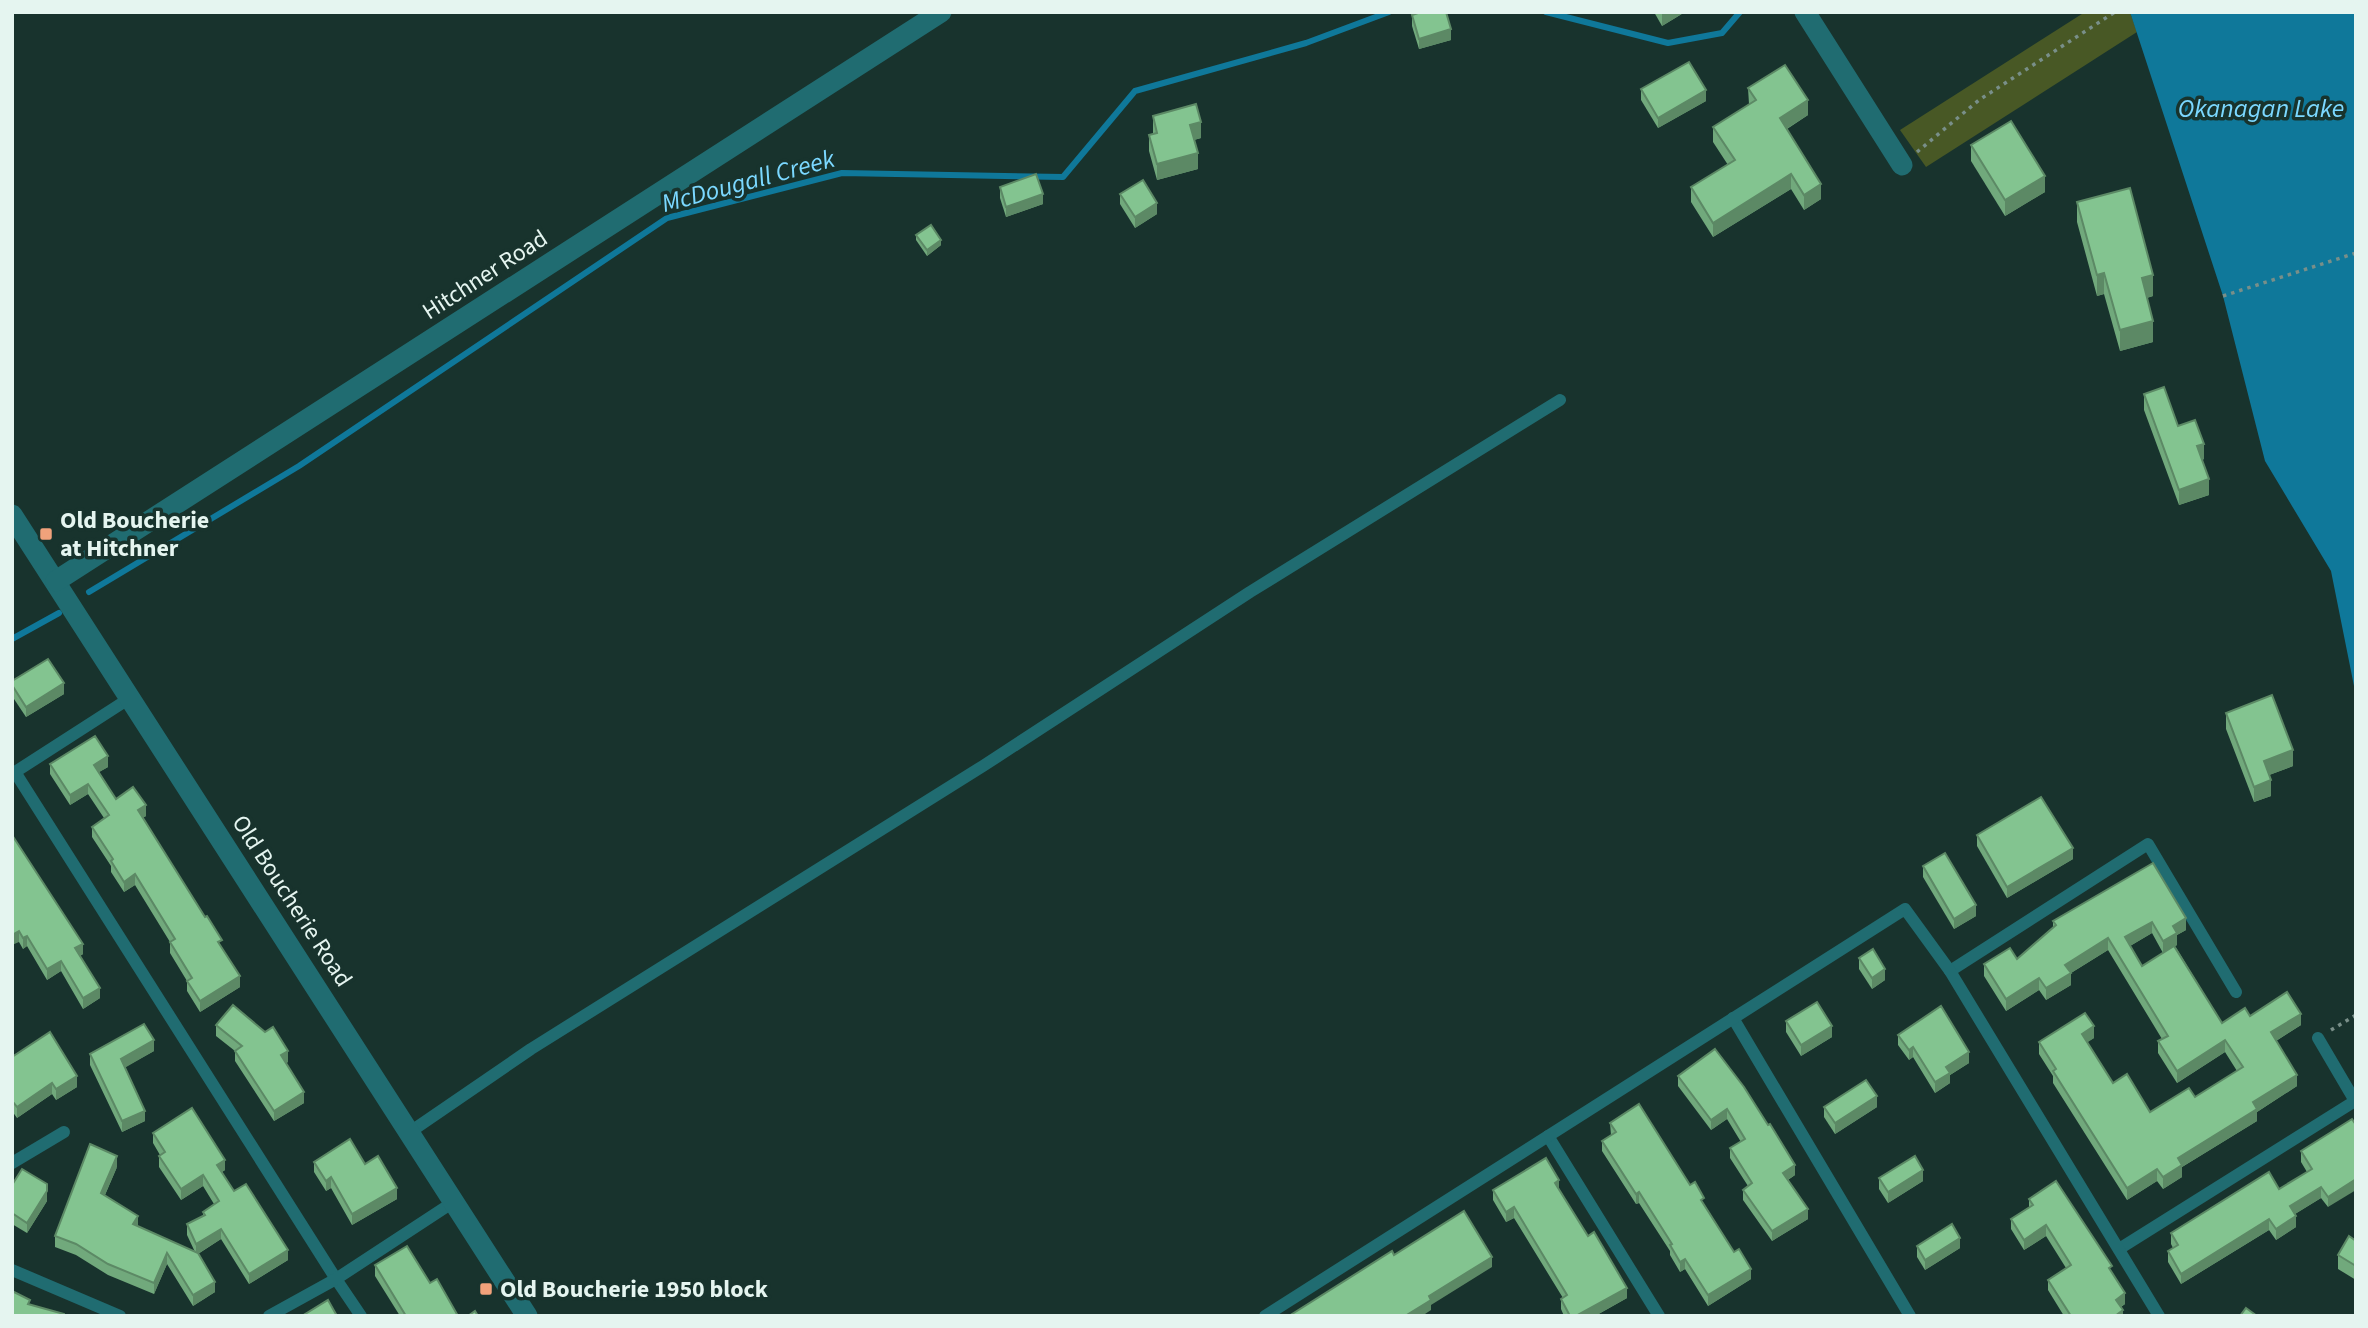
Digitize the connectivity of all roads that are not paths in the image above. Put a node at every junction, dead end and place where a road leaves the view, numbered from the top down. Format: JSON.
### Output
{"nodes":[{"id":1,"x":941,"y":12,"type":"edge"},
{"id":2,"x":1805,"y":12,"type":"edge"},
{"id":3,"x":1902,"y":165,"type":"road end"},
{"id":4,"x":1560,"y":400,"type":"dead end"},
{"id":5,"x":12,"y":515,"type":"edge"},
{"id":6,"x":56,"y":581,"type":"junction"},
{"id":7,"x":130,"y":698,"type":"junction"},
{"id":8,"x":14,"y":773,"type":"edge"},
{"id":9,"x":1950,"y":971,"type":"junction"},
{"id":10,"x":2236,"y":992,"type":"dead end"},
{"id":11,"x":1733,"y":1018,"type":"junction"},
{"id":12,"x":2318,"y":1038,"type":"road end"},
{"id":13,"x":64,"y":1132,"type":"dead end"},
{"id":14,"x":410,"y":1132,"type":"junction"},
{"id":15,"x":1548,"y":1136,"type":"junction"},
{"id":16,"x":12,"y":1163,"type":"edge"},
{"id":17,"x":454,"y":1201,"type":"junction"},
{"id":18,"x":2119,"y":1249,"type":"junction"},
{"id":19,"x":12,"y":1270,"type":"edge"},
{"id":20,"x":336,"y":1279,"type":"junction"},
{"id":21,"x":120,"y":1316,"type":"edge"},
{"id":22,"x":269,"y":1316,"type":"edge"},
{"id":23,"x":361,"y":1316,"type":"edge"},
{"id":24,"x":527,"y":1316,"type":"edge"},
{"id":25,"x":1265,"y":1316,"type":"edge"},
{"id":26,"x":1659,"y":1316,"type":"edge"},
{"id":27,"x":1910,"y":1316,"type":"edge"},
{"id":28,"x":2159,"y":1316,"type":"edge"}],
"edges":[{"from":1,"to":6,"type":"street","name":"Hitchner Road"},
{"from":2,"to":3,"type":"street"},
{"from":4,"to":14,"type":"lane"},
{"from":5,"to":6,"type":"street","name":"Old Boucherie Road"},
{"from":6,"to":7,"type":"street","name":"Old Boucherie Road"},
{"from":7,"to":8,"type":"lane"},
{"from":7,"to":14,"type":"street","name":"Old Boucherie Road"},
{"from":8,"to":20,"type":"lane"},
{"from":9,"to":10,"type":"lane"},
{"from":9,"to":11,"type":"lane"},
{"from":9,"to":18,"type":"lane"},
{"from":11,"to":15,"type":"lane"},
{"from":11,"to":27,"type":"lane"},
{"from":12,"to":18,"type":"lane"},
{"from":13,"to":16,"type":"lane"},
{"from":14,"to":17,"type":"street","name":"Old Boucherie Road"},
{"from":15,"to":25,"type":"lane"},
{"from":15,"to":26,"type":"lane"},
{"from":17,"to":20,"type":"lane"},
{"from":17,"to":24,"type":"street","name":"Old Boucherie Road"},
{"from":18,"to":28,"type":"lane"},
{"from":19,"to":21,"type":"lane"},
{"from":20,"to":22,"type":"lane"},
{"from":20,"to":23,"type":"lane"}]}
